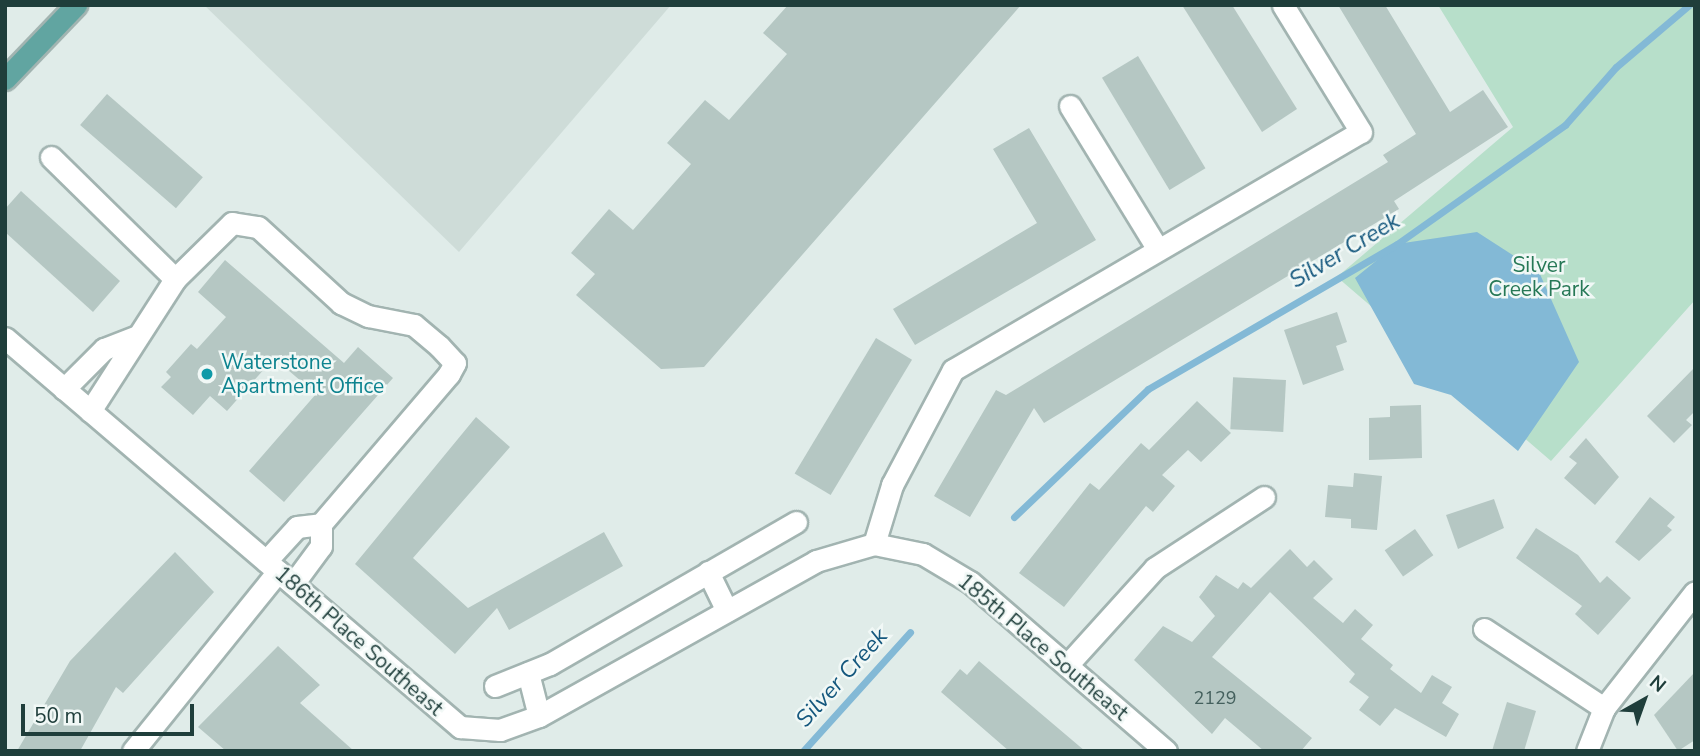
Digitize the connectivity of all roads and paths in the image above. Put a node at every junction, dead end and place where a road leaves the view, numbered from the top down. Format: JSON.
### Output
{"nodes":[{"id":1,"x":76,"y":5,"type":"edge"},
{"id":2,"x":1283,"y":5,"type":"edge"},
{"id":3,"x":5,"y":79,"type":"edge"},
{"id":4,"x":1070,"y":106,"type":"dead end"},
{"id":5,"x":51,"y":157,"type":"dead end"},
{"id":6,"x":1157,"y":248,"type":"junction"},
{"id":7,"x":175,"y":279,"type":"junction"},
{"id":8,"x":135,"y":337,"type":"junction"},
{"id":9,"x":5,"y":338,"type":"edge"},
{"id":10,"x":64,"y":389,"type":"junction"},
{"id":11,"x":90,"y":411,"type":"junction"},
{"id":12,"x":1264,"y":497,"type":"dead end"},
{"id":13,"x":796,"y":522,"type":"dead end"},
{"id":14,"x":321,"y":524,"type":"junction"},
{"id":15,"x":874,"y":544,"type":"junction"},
{"id":16,"x":279,"y":572,"type":"junction"},
{"id":17,"x":708,"y":572,"type":"junction"},
{"id":18,"x":1690,"y":606,"type":"edge"},
{"id":19,"x":727,"y":611,"type":"junction"},
{"id":20,"x":1484,"y":629,"type":"dead end"},
{"id":21,"x":1069,"y":663,"type":"junction"},
{"id":22,"x":528,"y":673,"type":"junction"},
{"id":23,"x":495,"y":686,"type":"dead end"},
{"id":24,"x":1604,"y":708,"type":"junction"},
{"id":25,"x":539,"y":716,"type":"junction"},
{"id":26,"x":133,"y":751,"type":"edge"},
{"id":27,"x":1166,"y":751,"type":"edge"},
{"id":28,"x":1587,"y":751,"type":"edge"}],
"edges":[{"from":1,"to":3,"type":"main road"},
{"from":2,"to":6,"type":"street"},
{"from":4,"to":6,"type":"street"},
{"from":5,"to":7,"type":"street"},
{"from":6,"to":15,"type":"street"},
{"from":7,"to":8,"type":"street"},
{"from":7,"to":14,"type":"street"},
{"from":8,"to":10,"type":"street"},
{"from":8,"to":11,"type":"street"},
{"from":9,"to":10,"type":"street","name":"186th Place Southeast"},
{"from":10,"to":11,"type":"street","name":"186th Place Southeast"},
{"from":11,"to":16,"type":"street","name":"186th Place Southeast"},
{"from":12,"to":21,"type":"street"},
{"from":13,"to":17,"type":"street"},
{"from":14,"to":16,"type":"street"},
{"from":14,"to":16,"type":"street"},
{"from":15,"to":19,"type":"street","name":"186th Place Southeast"},
{"from":15,"to":21,"type":"street","name":"185th Place Southeast"},
{"from":16,"to":25,"type":"street","name":"186th Place Southeast"},
{"from":16,"to":26,"type":"street"},
{"from":17,"to":19,"type":"street"},
{"from":17,"to":22,"type":"street"},
{"from":18,"to":24,"type":"street"},
{"from":19,"to":25,"type":"street","name":"186th Place Southeast"},
{"from":20,"to":24,"type":"street"},
{"from":21,"to":27,"type":"street","name":"185th Place Southeast"},
{"from":22,"to":23,"type":"street"},
{"from":22,"to":25,"type":"street"},
{"from":24,"to":28,"type":"street"}]}
